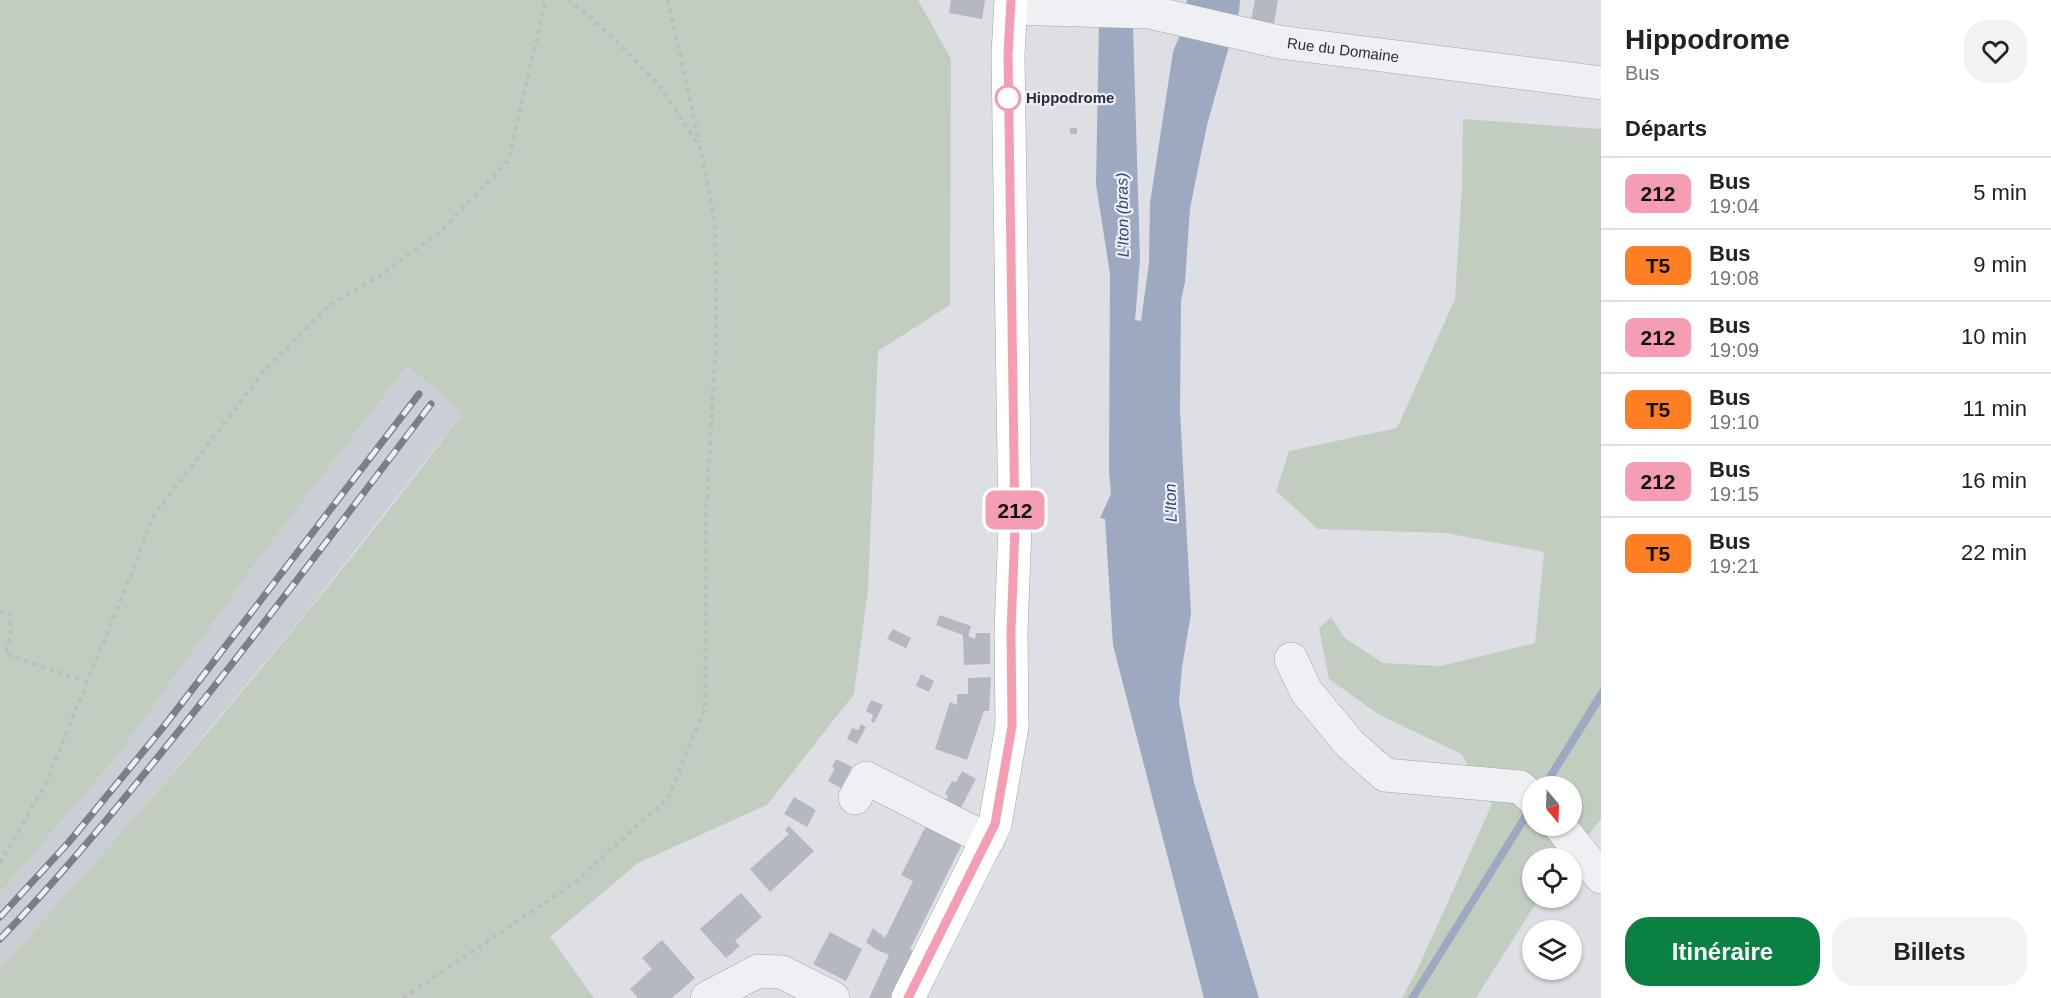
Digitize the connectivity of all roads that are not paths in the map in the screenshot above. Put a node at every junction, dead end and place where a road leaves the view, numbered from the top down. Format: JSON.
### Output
{"nodes":[{"id":1,"x":1011,"y":4,"type":"edge"},
{"id":2,"x":1601,"y":83,"type":"edge"},
{"id":3,"x":1291,"y":659,"type":"dead end"},
{"id":4,"x":1522,"y":789,"type":"edge"},
{"id":5,"x":855,"y":798,"type":"dead end"},
{"id":6,"x":1568,"y":836,"type":"edge"},
{"id":7,"x":988,"y":840,"type":"junction"},
{"id":8,"x":1601,"y":877,"type":"edge"},
{"id":9,"x":707,"y":998,"type":"edge"},
{"id":10,"x":833,"y":998,"type":"edge"},
{"id":11,"x":908,"y":998,"type":"edge"}],
"edges":[{"from":1,"to":2,"type":"street","name":"Rue du Domaine"},
{"from":1,"to":7,"type":"main road"},
{"from":3,"to":4,"type":"street"},
{"from":5,"to":7,"type":"street"},
{"from":6,"to":8,"type":"street"},
{"from":7,"to":11,"type":"main road"},
{"from":9,"to":10,"type":"street"}]}
